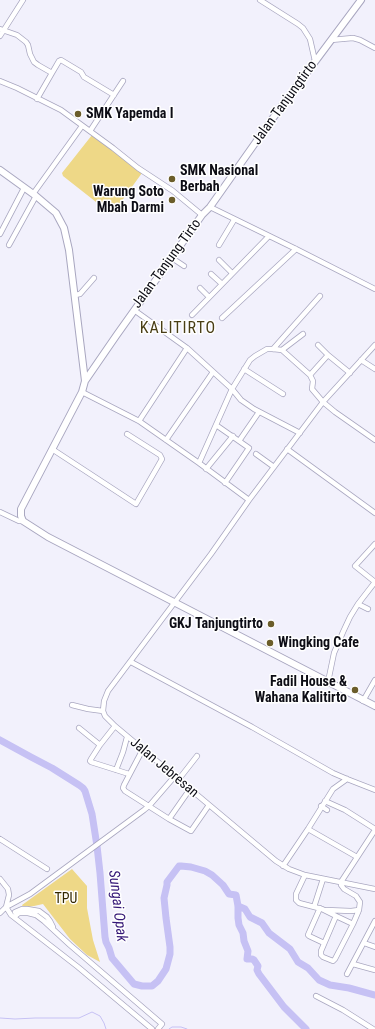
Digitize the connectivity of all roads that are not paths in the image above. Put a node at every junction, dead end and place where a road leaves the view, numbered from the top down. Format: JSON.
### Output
{"nodes":[{"id":1,"x":23,"y":0,"type":"edge"},
{"id":2,"x":260,"y":0,"type":"edge"},
{"id":3,"x":361,"y":0,"type":"edge"},
{"id":4,"x":1,"y":30,"type":"edge"},
{"id":5,"x":0,"y":36,"type":"edge"},
{"id":6,"x":331,"y":40,"type":"junction"},
{"id":7,"x":375,"y":48,"type":"edge"},
{"id":8,"x":315,"y":61,"type":"junction"},
{"id":9,"x":52,"y":73,"type":"junction"},
{"id":10,"x":0,"y":81,"type":"edge"},
{"id":11,"x":123,"y":81,"type":"dead end"},
{"id":12,"x":114,"y":95,"type":"junction"},
{"id":13,"x":37,"y":99,"type":"junction"},
{"id":14,"x":82,"y":126,"type":"junction"},
{"id":15,"x":90,"y":131,"type":"junction"},
{"id":16,"x":0,"y":171,"type":"edge"},
{"id":17,"x":24,"y":188,"type":"junction"},
{"id":18,"x":35,"y":195,"type":"junction"},
{"id":19,"x":210,"y":207,"type":"junction"},
{"id":20,"x":202,"y":215,"type":"junction"},
{"id":21,"x":234,"y":220,"type":"junction"},
{"id":22,"x":0,"y":234,"type":"edge"},
{"id":23,"x":269,"y":236,"type":"junction"},
{"id":24,"x":9,"y":245,"type":"dead end"},
{"id":25,"x":219,"y":245,"type":"dead end"},
{"id":26,"x":296,"y":249,"type":"junction"},
{"id":27,"x":172,"y":258,"type":"junction"},
{"id":28,"x":219,"y":260,"type":"dead end"},
{"id":29,"x":184,"y":266,"type":"dead end"},
{"id":30,"x":232,"y":273,"type":"junction"},
{"id":31,"x":211,"y":274,"type":"dead end"},
{"id":32,"x":94,"y":278,"type":"dead end"},
{"id":33,"x":222,"y":284,"type":"junction"},
{"id":34,"x":200,"y":288,"type":"dead end"},
{"id":35,"x":375,"y":288,"type":"edge"},
{"id":36,"x":75,"y":295,"type":"junction"},
{"id":37,"x":320,"y":296,"type":"dead end"},
{"id":38,"x":209,"y":297,"type":"junction"},
{"id":39,"x":134,"y":310,"type":"junction"},
{"id":40,"x":192,"y":315,"type":"dead end"},
{"id":41,"x":222,"y":318,"type":"dead end"},
{"id":42,"x":304,"y":334,"type":"dead end"},
{"id":43,"x":318,"y":345,"type":"dead end"},
{"id":44,"x":375,"y":345,"type":"edge"},
{"id":45,"x":187,"y":348,"type":"junction"},
{"id":46,"x":273,"y":349,"type":"junction"},
{"id":47,"x":282,"y":350,"type":"junction"},
{"id":48,"x":328,"y":355,"type":"junction"},
{"id":49,"x":361,"y":360,"type":"junction"},
{"id":50,"x":83,"y":369,"type":"junction"},
{"id":51,"x":244,"y":369,"type":"junction"},
{"id":52,"x":375,"y":369,"type":"edge"},
{"id":53,"x":91,"y":371,"type":"junction"},
{"id":54,"x":213,"y":372,"type":"junction"},
{"id":55,"x":350,"y":373,"type":"junction"},
{"id":56,"x":310,"y":375,"type":"junction"},
{"id":57,"x":84,"y":381,"type":"junction"},
{"id":58,"x":232,"y":389,"type":"junction"},
{"id":59,"x":82,"y":392,"type":"junction"},
{"id":60,"x":283,"y":394,"type":"dead end"},
{"id":61,"x":323,"y":402,"type":"junction"},
{"id":62,"x":259,"y":412,"type":"junction"},
{"id":63,"x":139,"y":421,"type":"junction"},
{"id":64,"x":216,"y":425,"type":"junction"},
{"id":65,"x":300,"y":433,"type":"junction"},
{"id":66,"x":127,"y":434,"type":"dead end"},
{"id":67,"x":233,"y":436,"type":"junction"},
{"id":68,"x":166,"y":440,"type":"junction"},
{"id":69,"x":375,"y":440,"type":"edge"},
{"id":70,"x":240,"y":441,"type":"junction"},
{"id":71,"x":52,"y":448,"type":"junction"},
{"id":72,"x":287,"y":449,"type":"junction"},
{"id":73,"x":256,"y":454,"type":"dead end"},
{"id":74,"x":199,"y":463,"type":"junction"},
{"id":75,"x":274,"y":467,"type":"junction"},
{"id":76,"x":206,"y":469,"type":"junction"},
{"id":77,"x":225,"y":482,"type":"junction"},
{"id":78,"x":249,"y":500,"type":"junction"},
{"id":79,"x":0,"y":512,"type":"edge"},
{"id":80,"x":375,"y":513,"type":"edge"},
{"id":81,"x":23,"y":521,"type":"junction"},
{"id":82,"x":375,"y":544,"type":"edge"},
{"id":83,"x":375,"y":582,"type":"edge"},
{"id":84,"x":175,"y":603,"type":"junction"},
{"id":85,"x":358,"y":604,"type":"junction"},
{"id":86,"x":368,"y":609,"type":"dead end"},
{"id":87,"x":131,"y":662,"type":"junction"},
{"id":88,"x":375,"y":680,"type":"edge"},
{"id":89,"x":328,"y":682,"type":"junction"},
{"id":90,"x":363,"y":701,"type":"junction"},
{"id":91,"x":72,"y":705,"type":"dead end"},
{"id":92,"x":375,"y":706,"type":"edge"},
{"id":93,"x":103,"y":711,"type":"junction"},
{"id":94,"x":115,"y":726,"type":"junction"},
{"id":95,"x":79,"y":728,"type":"dead end"},
{"id":96,"x":127,"y":736,"type":"junction"},
{"id":97,"x":100,"y":746,"type":"junction"},
{"id":98,"x":143,"y":749,"type":"junction"},
{"id":99,"x":197,"y":756,"type":"dead end"},
{"id":100,"x":116,"y":770,"type":"junction"},
{"id":101,"x":129,"y":774,"type":"junction"},
{"id":102,"x":177,"y":777,"type":"junction"},
{"id":103,"x":347,"y":779,"type":"junction"},
{"id":104,"x":190,"y":789,"type":"junction"},
{"id":105,"x":375,"y":790,"type":"edge"},
{"id":106,"x":325,"y":801,"type":"junction"},
{"id":107,"x":209,"y":805,"type":"junction"},
{"id":108,"x":149,"y":806,"type":"junction"},
{"id":109,"x":321,"y":806,"type":"junction"},
{"id":110,"x":327,"y":810,"type":"dead end"},
{"id":111,"x":169,"y":819,"type":"junction"},
{"id":112,"x":308,"y":829,"type":"junction"},
{"id":113,"x":375,"y":830,"type":"edge"},
{"id":114,"x":0,"y":839,"type":"edge"},
{"id":115,"x":357,"y":857,"type":"junction"},
{"id":116,"x":283,"y":866,"type":"junction"},
{"id":117,"x":47,"y":869,"type":"dead end"},
{"id":118,"x":305,"y":875,"type":"junction"},
{"id":119,"x":0,"y":879,"type":"edge"},
{"id":120,"x":323,"y":879,"type":"junction"},
{"id":121,"x":341,"y":882,"type":"junction"},
{"id":122,"x":375,"y":889,"type":"edge"},
{"id":123,"x":6,"y":907,"type":"junction"},
{"id":124,"x":314,"y":907,"type":"junction"},
{"id":125,"x":322,"y":909,"type":"junction"},
{"id":126,"x":359,"y":910,"type":"junction"},
{"id":127,"x":0,"y":913,"type":"edge"},
{"id":128,"x":13,"y":916,"type":"junction"},
{"id":129,"x":336,"y":916,"type":"junction"},
{"id":130,"x":375,"y":921,"type":"edge"},
{"id":131,"x":353,"y":924,"type":"junction"},
{"id":132,"x":373,"y":928,"type":"edge"},
{"id":133,"x":324,"y":943,"type":"junction"},
{"id":134,"x":364,"y":943,"type":"junction"},
{"id":135,"x":375,"y":947,"type":"edge"},
{"id":136,"x":353,"y":964,"type":"junction"},
{"id":137,"x":375,"y":970,"type":"edge"},
{"id":138,"x":347,"y":974,"type":"dead end"},
{"id":139,"x":316,"y":996,"type":"dead end"},
{"id":140,"x":374,"y":1028,"type":"edge"},
{"id":141,"x":152,"y":1029,"type":"edge"},
{"id":142,"x":158,"y":1029,"type":"edge"}],
"edges":[{"from":1,"to":4,"type":"street"},
{"from":2,"to":8,"type":"street"},
{"from":3,"to":6,"type":"street","name":"Jalan Tanjungtirto"},
{"from":4,"to":5,"type":"street"},
{"from":4,"to":9,"type":"street"},
{"from":6,"to":7,"type":"street"},
{"from":6,"to":8,"type":"street","name":"Jalan Tanjungtirto"},
{"from":8,"to":19,"type":"street","name":"Jalan Tanjungtirto"},
{"from":9,"to":12,"type":"street"},
{"from":9,"to":13,"type":"street"},
{"from":10,"to":13,"type":"street"},
{"from":11,"to":12,"type":"street"},
{"from":12,"to":15,"type":"street"},
{"from":13,"to":14,"type":"street"},
{"from":14,"to":15,"type":"street"},
{"from":14,"to":18,"type":"street"},
{"from":15,"to":20,"type":"street"},
{"from":16,"to":17,"type":"street"},
{"from":17,"to":18,"type":"street"},
{"from":17,"to":22,"type":"street"},
{"from":18,"to":24,"type":"street"},
{"from":18,"to":36,"type":"street"},
{"from":19,"to":20,"type":"street","name":"Jalan Tanjung Tirto"},
{"from":19,"to":21,"type":"street"},
{"from":20,"to":27,"type":"street","name":"Jalan Tanjung Tirto"},
{"from":21,"to":23,"type":"street"},
{"from":21,"to":25,"type":"street"},
{"from":23,"to":26,"type":"street"},
{"from":23,"to":30,"type":"street"},
{"from":26,"to":35,"type":"street"},
{"from":26,"to":41,"type":"street"},
{"from":27,"to":29,"type":"street"},
{"from":27,"to":39,"type":"street","name":"Jalan Tanjung Tirto"},
{"from":28,"to":30,"type":"street"},
{"from":30,"to":33,"type":"street"},
{"from":31,"to":33,"type":"street"},
{"from":32,"to":36,"type":"street"},
{"from":33,"to":38,"type":"street"},
{"from":34,"to":38,"type":"street"},
{"from":36,"to":50,"type":"street"},
{"from":37,"to":46,"type":"street"},
{"from":38,"to":40,"type":"street"},
{"from":39,"to":45,"type":"street"},
{"from":39,"to":53,"type":"street","name":"Jalan Tanjung Tirto"},
{"from":42,"to":47,"type":"street"},
{"from":43,"to":48,"type":"street"},
{"from":44,"to":49,"type":"street"},
{"from":45,"to":54,"type":"street"},
{"from":45,"to":63,"type":"street"},
{"from":46,"to":47,"type":"street"},
{"from":46,"to":51,"type":"street"},
{"from":47,"to":56,"type":"street"},
{"from":48,"to":55,"type":"street"},
{"from":48,"to":56,"type":"street"},
{"from":49,"to":52,"type":"street"},
{"from":49,"to":55,"type":"street"},
{"from":50,"to":53,"type":"street"},
{"from":50,"to":57,"type":"street"},
{"from":51,"to":58,"type":"street"},
{"from":51,"to":60,"type":"street"},
{"from":53,"to":57,"type":"street","name":"Jalan Tanjung Tirto"},
{"from":54,"to":58,"type":"street"},
{"from":54,"to":68,"type":"street"},
{"from":55,"to":61,"type":"street"},
{"from":56,"to":61,"type":"street"},
{"from":57,"to":59,"type":"street"},
{"from":58,"to":62,"type":"street"},
{"from":58,"to":64,"type":"street"},
{"from":59,"to":63,"type":"street"},
{"from":59,"to":71,"type":"street"},
{"from":61,"to":65,"type":"street"},
{"from":61,"to":69,"type":"street"},
{"from":62,"to":65,"type":"street"},
{"from":62,"to":70,"type":"street"},
{"from":63,"to":68,"type":"street"},
{"from":64,"to":67,"type":"street"},
{"from":64,"to":74,"type":"street"},
{"from":65,"to":72,"type":"street"},
{"from":66,"to":71,"type":"street"},
{"from":67,"to":70,"type":"street"},
{"from":67,"to":76,"type":"street"},
{"from":68,"to":74,"type":"street"},
{"from":70,"to":77,"type":"street"},
{"from":71,"to":81,"type":"street"},
{"from":72,"to":75,"type":"street"},
{"from":72,"to":80,"type":"street"},
{"from":73,"to":75,"type":"street"},
{"from":74,"to":76,"type":"street"},
{"from":75,"to":78,"type":"street"},
{"from":76,"to":77,"type":"street"},
{"from":77,"to":78,"type":"street"},
{"from":78,"to":84,"type":"street"},
{"from":79,"to":81,"type":"street"},
{"from":81,"to":84,"type":"street"},
{"from":82,"to":83,"type":"street"},
{"from":83,"to":85,"type":"street"},
{"from":84,"to":87,"type":"street"},
{"from":84,"to":89,"type":"street"},
{"from":85,"to":86,"type":"street"},
{"from":85,"to":89,"type":"street"},
{"from":87,"to":93,"type":"street"},
{"from":87,"to":103,"type":"street"},
{"from":88,"to":90,"type":"street"},
{"from":89,"to":90,"type":"street"},
{"from":90,"to":92,"type":"street"},
{"from":91,"to":93,"type":"street"},
{"from":93,"to":94,"type":"street","name":"Jalan Jebresan"},
{"from":94,"to":96,"type":"street","name":"Jalan Jebresan"},
{"from":94,"to":97,"type":"street"},
{"from":95,"to":97,"type":"street"},
{"from":96,"to":98,"type":"street","name":"Jalan Jebresan"},
{"from":96,"to":100,"type":"street"},
{"from":97,"to":100,"type":"street"},
{"from":98,"to":101,"type":"street"},
{"from":98,"to":102,"type":"street","name":"Jalan Jebresan"},
{"from":99,"to":102,"type":"street"},
{"from":100,"to":101,"type":"street"},
{"from":101,"to":108,"type":"street"},
{"from":102,"to":104,"type":"street","name":"Jalan Jebresan"},
{"from":102,"to":108,"type":"street"},
{"from":103,"to":105,"type":"street"},
{"from":103,"to":106,"type":"street"},
{"from":104,"to":107,"type":"street","name":"Jalan Jebresan"},
{"from":104,"to":111,"type":"street"},
{"from":106,"to":109,"type":"street"},
{"from":106,"to":113,"type":"street"},
{"from":107,"to":111,"type":"street"},
{"from":107,"to":116,"type":"street","name":"Jalan Jebresan"},
{"from":108,"to":111,"type":"street"},
{"from":108,"to":123,"type":"street"},
{"from":109,"to":110,"type":"street"},
{"from":109,"to":112,"type":"street"},
{"from":112,"to":115,"type":"street"},
{"from":112,"to":116,"type":"street"},
{"from":113,"to":115,"type":"street"},
{"from":114,"to":117,"type":"street"},
{"from":115,"to":121,"type":"street"},
{"from":116,"to":118,"type":"street","name":"Jalan Jebresan"},
{"from":118,"to":120,"type":"street","name":"Jalan Jebresan"},
{"from":118,"to":124,"type":"street"},
{"from":119,"to":123,"type":"street"},
{"from":120,"to":121,"type":"street","name":"Jalan Jebresan"},
{"from":120,"to":124,"type":"street"},
{"from":121,"to":122,"type":"street","name":"Jalan Jebresan"},
{"from":121,"to":126,"type":"street"},
{"from":123,"to":127,"type":"street"},
{"from":123,"to":128,"type":"street"},
{"from":124,"to":125,"type":"street"},
{"from":125,"to":126,"type":"street"},
{"from":125,"to":129,"type":"street"},
{"from":125,"to":133,"type":"street"},
{"from":126,"to":131,"type":"street"},
{"from":128,"to":141,"type":"street"},
{"from":128,"to":142,"type":"street"},
{"from":129,"to":131,"type":"street"},
{"from":129,"to":133,"type":"street"},
{"from":130,"to":132,"type":"street"},
{"from":131,"to":133,"type":"street"},
{"from":132,"to":134,"type":"street"},
{"from":134,"to":135,"type":"street"},
{"from":134,"to":136,"type":"street"},
{"from":136,"to":137,"type":"street"},
{"from":136,"to":138,"type":"street"},
{"from":139,"to":140,"type":"street"}]}
